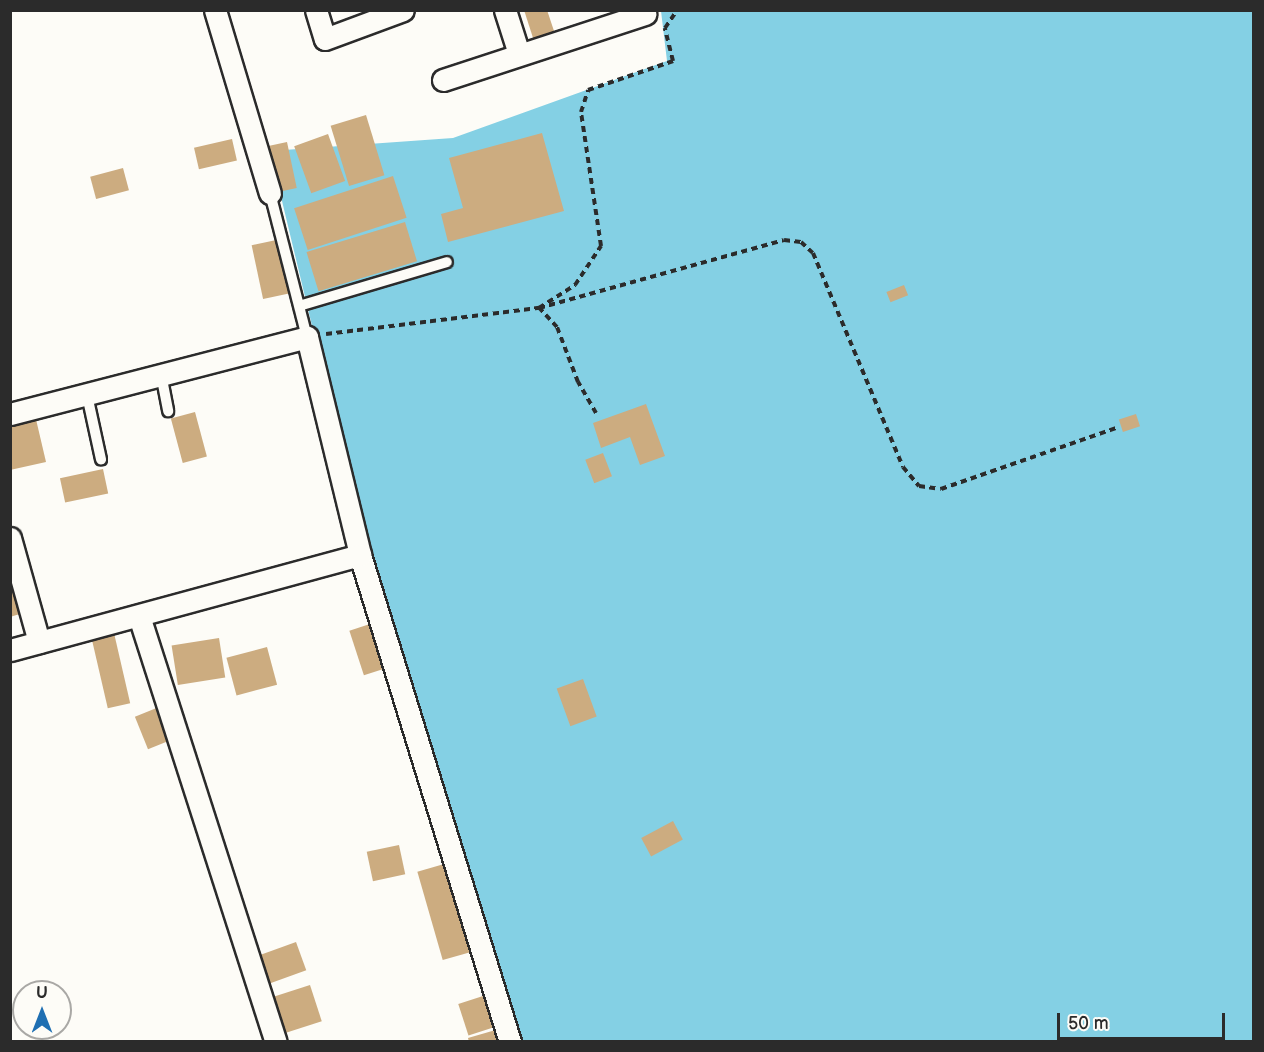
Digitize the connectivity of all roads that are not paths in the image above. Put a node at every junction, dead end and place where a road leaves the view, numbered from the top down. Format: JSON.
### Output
{"nodes":[{"id":1,"x":215,"y":10,"type":"edge"},
{"id":2,"x":316,"y":10,"type":"edge"},
{"id":3,"x":403,"y":10,"type":"edge"},
{"id":4,"x":505,"y":10,"type":"edge"},
{"id":5,"x":645,"y":14,"type":"dead end"},
{"id":6,"x":519,"y":54,"type":"junction"},
{"id":7,"x":442,"y":80,"type":"dead end"},
{"id":8,"x":270,"y":193,"type":"joint"},
{"id":9,"x":447,"y":262,"type":"dead end"},
{"id":10,"x":302,"y":305,"type":"junction"},
{"id":11,"x":307,"y":337,"type":"junction"},
{"id":12,"x":161,"y":374,"type":"junction"},
{"id":13,"x":87,"y":395,"type":"junction"},
{"id":14,"x":168,"y":411,"type":"dead end"},
{"id":15,"x":10,"y":414,"type":"edge"},
{"id":16,"x":101,"y":459,"type":"dead end"},
{"id":17,"x":10,"y":538,"type":"edge"},
{"id":18,"x":360,"y":555,"type":"junction"},
{"id":19,"x":139,"y":616,"type":"junction"},
{"id":20,"x":39,"y":642,"type":"junction"},
{"id":21,"x":10,"y":650,"type":"edge"},
{"id":22,"x":276,"y":1041,"type":"edge"},
{"id":23,"x":510,"y":1041,"type":"edge"}],
"edges":[{"from":1,"to":8,"type":"street"},
{"from":2,"to":3,"type":"street"},
{"from":4,"to":6,"type":"street"},
{"from":5,"to":6,"type":"street"},
{"from":6,"to":7,"type":"street"},
{"from":8,"to":10,"type":"lane"},
{"from":9,"to":10,"type":"lane"},
{"from":10,"to":11,"type":"lane"},
{"from":11,"to":12,"type":"street"},
{"from":11,"to":18,"type":"street"},
{"from":12,"to":13,"type":"street"},
{"from":12,"to":14,"type":"lane"},
{"from":13,"to":15,"type":"street"},
{"from":13,"to":16,"type":"lane"},
{"from":17,"to":20,"type":"street"},
{"from":18,"to":19,"type":"street"},
{"from":18,"to":23,"type":"street"},
{"from":19,"to":20,"type":"street"},
{"from":19,"to":22,"type":"street"},
{"from":20,"to":21,"type":"street"}]}
